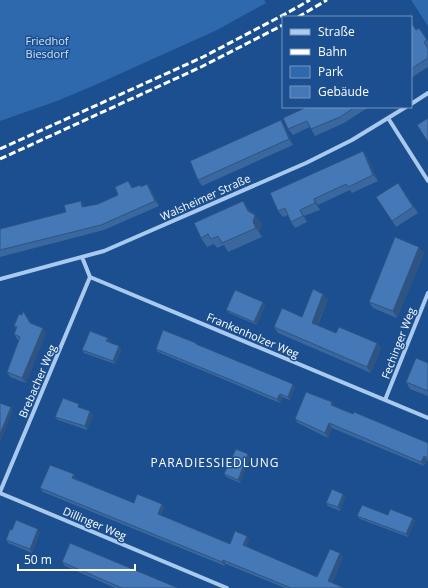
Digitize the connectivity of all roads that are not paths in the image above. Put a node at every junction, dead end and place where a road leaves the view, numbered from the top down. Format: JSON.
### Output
{"nodes":[{"id":1,"x":428,"y":93,"type":"edge"},
{"id":2,"x":412,"y":103,"type":"edge"},
{"id":3,"x":404,"y":108,"type":"edge"},
{"id":4,"x":388,"y":118,"type":"junction"},
{"id":5,"x":428,"y":181,"type":"edge"},
{"id":6,"x":82,"y":257,"type":"junction"},
{"id":7,"x":90,"y":277,"type":"junction"},
{"id":8,"x":0,"y":279,"type":"edge"},
{"id":9,"x":428,"y":292,"type":"edge"},
{"id":10,"x":385,"y":400,"type":"junction"},
{"id":11,"x":428,"y":418,"type":"edge"},
{"id":12,"x":0,"y":492,"type":"edge"},
{"id":13,"x":227,"y":588,"type":"edge"}],
"edges":[{"from":1,"to":2,"type":"street"},
{"from":3,"to":4,"type":"street","name":"Walsheimer Straße"},
{"from":4,"to":5,"type":"street"},
{"from":4,"to":6,"type":"street","name":"Walsheimer Straße"},
{"from":6,"to":7,"type":"street"},
{"from":6,"to":8,"type":"street","name":"Walsheimer Straße"},
{"from":7,"to":10,"type":"street","name":"Frankenholzer Weg"},
{"from":7,"to":12,"type":"street","name":"Brebacher Weg"},
{"from":9,"to":10,"type":"street","name":"Fechinger Weg"},
{"from":10,"to":11,"type":"street","name":"Frankenholzer Weg"},
{"from":12,"to":13,"type":"street","name":"Dillinger Weg"}]}
